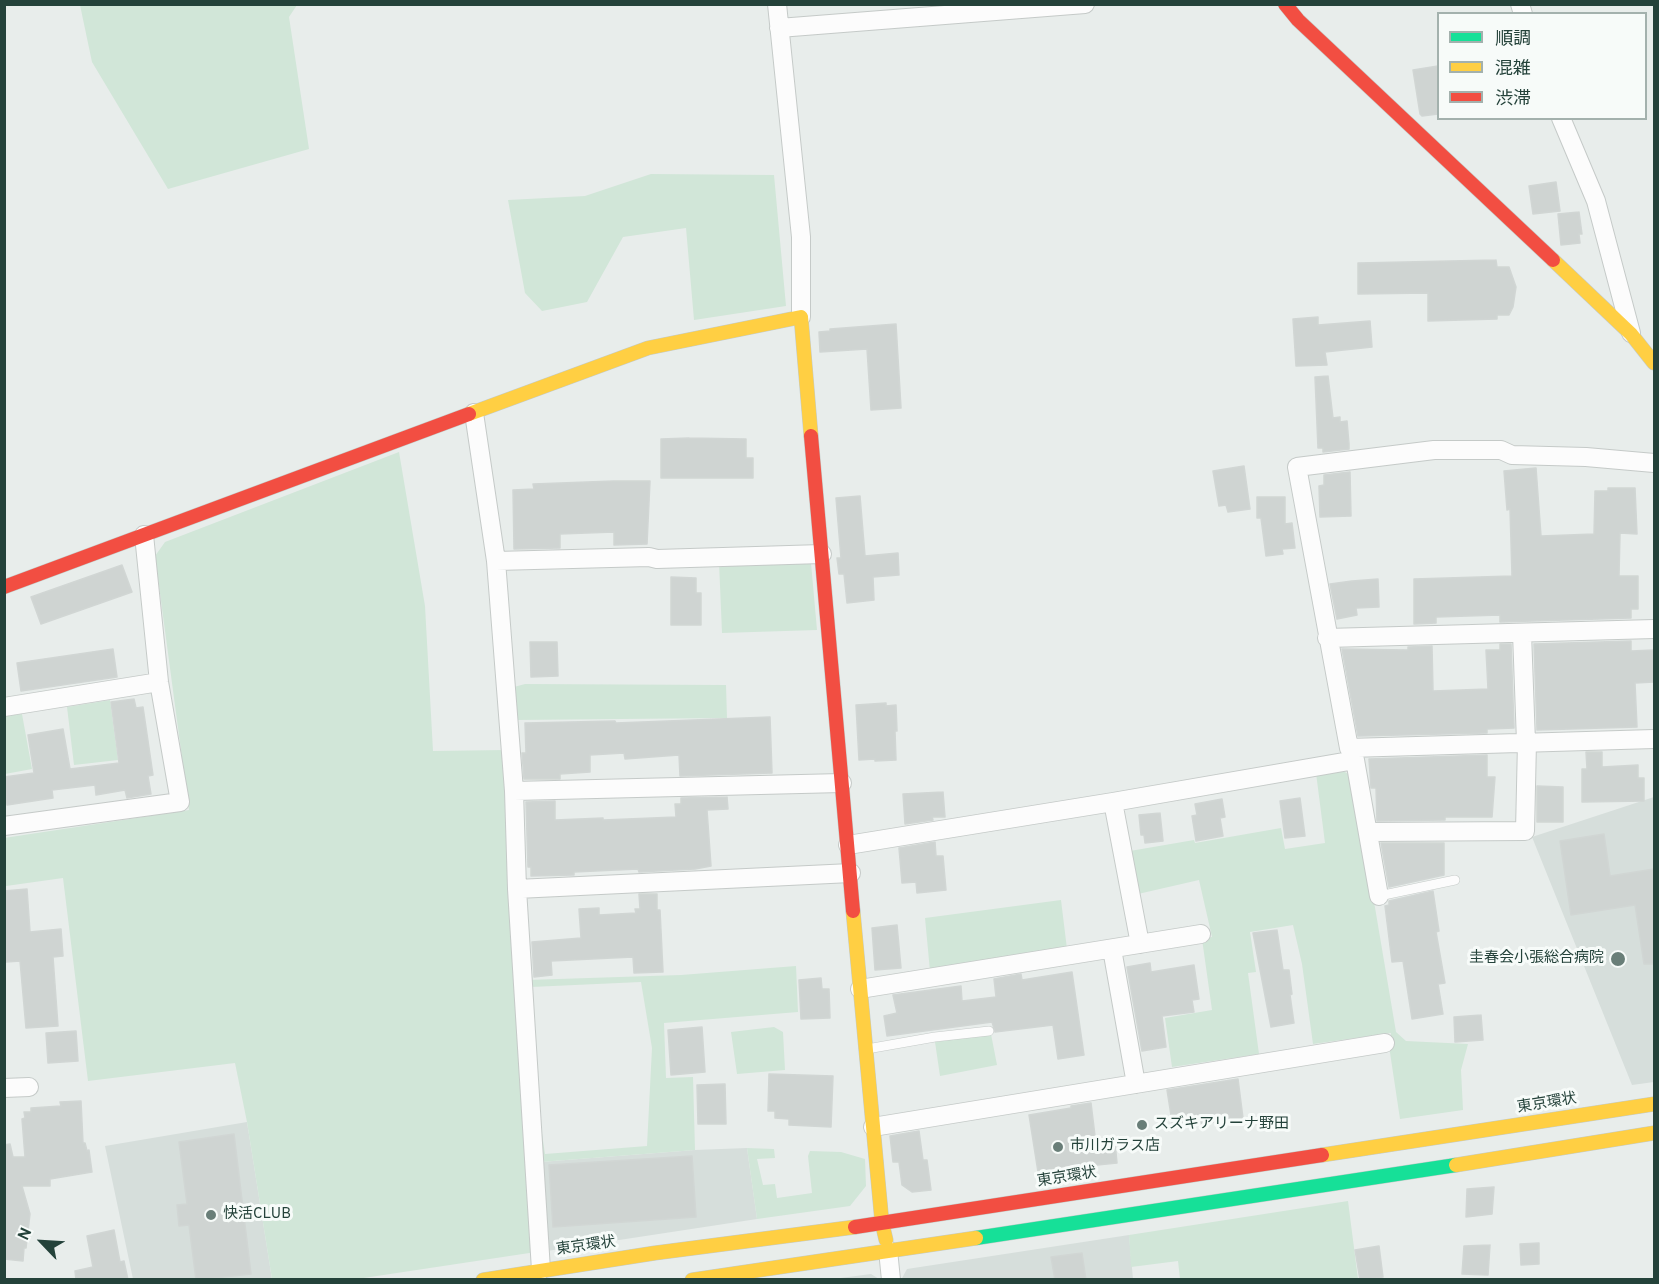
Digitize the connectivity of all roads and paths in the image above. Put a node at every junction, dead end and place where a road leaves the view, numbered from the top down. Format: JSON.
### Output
{"nodes":[{"id":1,"x":777,"y":4,"type":"edge"},
{"id":2,"x":1085,"y":4,"type":"edge"},
{"id":3,"x":1285,"y":4,"type":"edge"},
{"id":4,"x":779,"y":28,"type":"junction"},
{"id":5,"x":1562,"y":120,"type":"edge"},
{"id":6,"x":801,"y":317,"type":"junction"},
{"id":7,"x":1631,"y":334,"type":"junction"},
{"id":8,"x":1654,"y":363,"type":"edge"},
{"id":9,"x":474,"y":412,"type":"junction"},
{"id":10,"x":1654,"y":463,"type":"edge"},
{"id":11,"x":144,"y":535,"type":"junction"},
{"id":12,"x":822,"y":554,"type":"junction"},
{"id":13,"x":496,"y":561,"type":"junction"},
{"id":14,"x":4,"y":587,"type":"edge"},
{"id":15,"x":1654,"y":629,"type":"edge"},
{"id":16,"x":1522,"y":633,"type":"junction"},
{"id":17,"x":1327,"y":638,"type":"junction"},
{"id":18,"x":159,"y":682,"type":"junction"},
{"id":19,"x":4,"y":707,"type":"edge"},
{"id":20,"x":1654,"y":739,"type":"edge"},
{"id":21,"x":1526,"y":742,"type":"junction"},
{"id":22,"x":1352,"y":754,"type":"junction"},
{"id":23,"x":842,"y":783,"type":"junction"},
{"id":24,"x":514,"y":791,"type":"junction"},
{"id":25,"x":1113,"y":802,"type":"junction"},
{"id":26,"x":4,"y":826,"type":"edge"},
{"id":27,"x":1369,"y":832,"type":"junction"},
{"id":28,"x":848,"y":844,"type":"junction"},
{"id":29,"x":851,"y":873,"type":"junction"},
{"id":30,"x":1455,"y":880,"type":"dead end"},
{"id":31,"x":518,"y":889,"type":"junction"},
{"id":32,"x":1379,"y":896,"type":"joint"},
{"id":33,"x":1201,"y":934,"type":"dead end"},
{"id":34,"x":1140,"y":944,"type":"junction"},
{"id":35,"x":1112,"y":949,"type":"junction"},
{"id":36,"x":860,"y":989,"type":"junction"},
{"id":37,"x":989,"y":1031,"type":"dead end"},
{"id":38,"x":1385,"y":1043,"type":"dead end"},
{"id":39,"x":865,"y":1049,"type":"junction"},
{"id":40,"x":1136,"y":1084,"type":"junction"},
{"id":41,"x":29,"y":1087,"type":"dead end"},
{"id":42,"x":4,"y":1088,"type":"edge"},
{"id":43,"x":1654,"y":1104,"type":"edge"},
{"id":44,"x":873,"y":1127,"type":"junction"},
{"id":45,"x":1654,"y":1133,"type":"edge"},
{"id":46,"x":882,"y":1223,"type":"junction"},
{"id":47,"x":888,"y":1250,"type":"junction"},
{"id":48,"x":541,"y":1270,"type":"junction"},
{"id":49,"x":483,"y":1280,"type":"edge"},
{"id":50,"x":692,"y":1280,"type":"edge"},
{"id":51,"x":891,"y":1280,"type":"edge"}],
"edges":[{"from":1,"to":4,"type":"street"},
{"from":2,"to":4,"type":"street"},
{"from":3,"to":7,"type":"main road"},
{"from":4,"to":6,"type":"street"},
{"from":5,"to":7,"type":"street"},
{"from":6,"to":9,"type":"main road"},
{"from":6,"to":12,"type":"main road"},
{"from":7,"to":8,"type":"main road"},
{"from":9,"to":11,"type":"main road"},
{"from":9,"to":13,"type":"street"},
{"from":10,"to":17,"type":"street"},
{"from":11,"to":14,"type":"main road"},
{"from":11,"to":18,"type":"street"},
{"from":12,"to":13,"type":"street"},
{"from":12,"to":23,"type":"main road"},
{"from":13,"to":24,"type":"street"},
{"from":15,"to":16,"type":"street"},
{"from":16,"to":17,"type":"street"},
{"from":16,"to":21,"type":"street"},
{"from":17,"to":22,"type":"street"},
{"from":18,"to":19,"type":"street"},
{"from":18,"to":26,"type":"street"},
{"from":20,"to":21,"type":"street"},
{"from":21,"to":22,"type":"street"},
{"from":21,"to":27,"type":"street"},
{"from":22,"to":25,"type":"street"},
{"from":22,"to":27,"type":"street"},
{"from":23,"to":24,"type":"street"},
{"from":23,"to":28,"type":"main road"},
{"from":24,"to":31,"type":"street"},
{"from":25,"to":28,"type":"street"},
{"from":25,"to":34,"type":"street"},
{"from":27,"to":32,"type":"street"},
{"from":28,"to":29,"type":"main road"},
{"from":29,"to":31,"type":"street"},
{"from":29,"to":36,"type":"main road"},
{"from":30,"to":32,"type":"lane"},
{"from":31,"to":48,"type":"street"},
{"from":33,"to":34,"type":"street"},
{"from":34,"to":35,"type":"street"},
{"from":35,"to":36,"type":"street"},
{"from":35,"to":40,"type":"street"},
{"from":36,"to":39,"type":"main road"},
{"from":37,"to":39,"type":"lane"},
{"from":38,"to":40,"type":"street"},
{"from":39,"to":44,"type":"main road"},
{"from":40,"to":44,"type":"street"},
{"from":41,"to":42,"type":"street"},
{"from":43,"to":46,"type":"main road","name":"東京環状"},
{"from":44,"to":46,"type":"main road"},
{"from":45,"to":47,"type":"main road"},
{"from":46,"to":47,"type":"main road"},
{"from":46,"to":48,"type":"main road","name":"東京環状"},
{"from":47,"to":50,"type":"main road"},
{"from":47,"to":51,"type":"street"},
{"from":48,"to":49,"type":"main road","name":"東京環状"}]}
